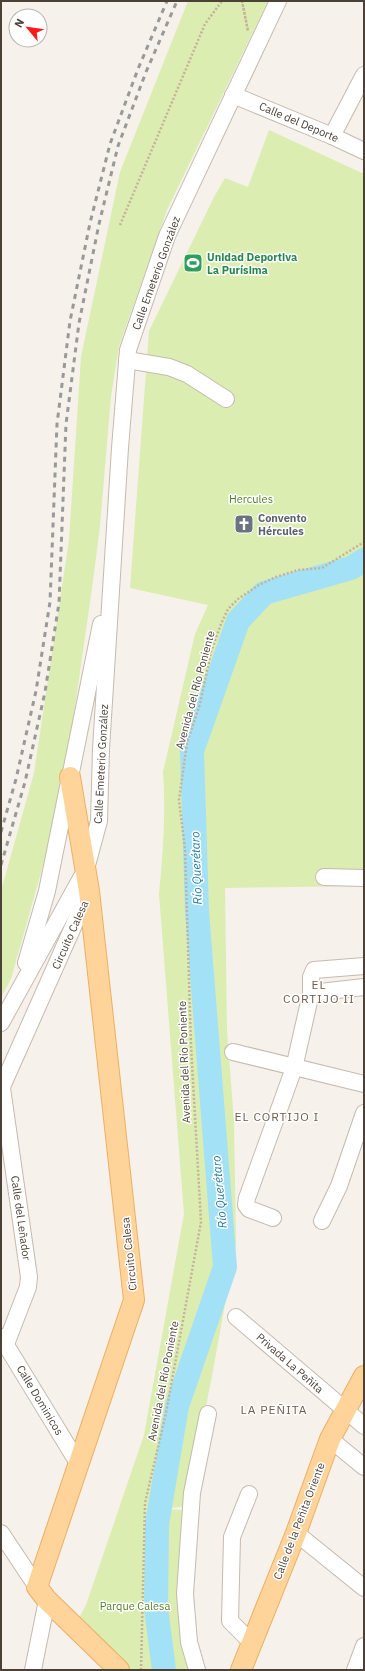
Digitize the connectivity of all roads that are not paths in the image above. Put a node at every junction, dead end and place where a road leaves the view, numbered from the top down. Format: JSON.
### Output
{"nodes":[{"id":1,"x":278,"y":1,"type":"edge"},
{"id":2,"x":364,"y":76,"type":"edge"},
{"id":3,"x":233,"y":95,"type":"junction"},
{"id":4,"x":332,"y":136,"type":"junction"},
{"id":5,"x":364,"y":151,"type":"edge"},
{"id":6,"x":127,"y":360,"type":"junction"},
{"id":7,"x":226,"y":399,"type":"dead end"},
{"id":8,"x":112,"y":565,"type":"junction"},
{"id":9,"x":77,"y":744,"type":"junction"},
{"id":10,"x":101,"y":749,"type":"junction"},
{"id":11,"x":70,"y":777,"type":"junction"},
{"id":12,"x":86,"y":869,"type":"junction"},
{"id":13,"x":324,"y":877,"type":"dead end"},
{"id":14,"x":364,"y":878,"type":"edge"},
{"id":15,"x":89,"y":891,"type":"junction"},
{"id":16,"x":364,"y":966,"type":"edge"},
{"id":17,"x":364,"y":987,"type":"edge"},
{"id":18,"x":17,"y":991,"type":"junction"},
{"id":19,"x":311,"y":993,"type":"junction"},
{"id":20,"x":1,"y":1023,"type":"edge"},
{"id":21,"x":233,"y":1052,"type":"dead end"},
{"id":22,"x":294,"y":1068,"type":"junction"},
{"id":23,"x":364,"y":1084,"type":"edge"},
{"id":24,"x":1,"y":1088,"type":"edge"},
{"id":25,"x":364,"y":1113,"type":"edge"},
{"id":26,"x":273,"y":1218,"type":"dead end"},
{"id":27,"x":322,"y":1221,"type":"dead end"},
{"id":28,"x":236,"y":1316,"type":"dead end"},
{"id":29,"x":4,"y":1341,"type":"edge"},
{"id":30,"x":364,"y":1376,"type":"edge"},
{"id":31,"x":345,"y":1410,"type":"junction"},
{"id":32,"x":208,"y":1414,"type":"dead end"},
{"id":33,"x":364,"y":1426,"type":"edge"},
{"id":34,"x":330,"y":1439,"type":"junction"},
{"id":35,"x":78,"y":1463,"type":"junction"},
{"id":36,"x":364,"y":1467,"type":"edge"},
{"id":37,"x":249,"y":1494,"type":"dead end"},
{"id":38,"x":1,"y":1533,"type":"edge"},
{"id":39,"x":296,"y":1533,"type":"junction"},
{"id":40,"x":364,"y":1588,"type":"edge"},
{"id":41,"x":42,"y":1593,"type":"junction"},
{"id":42,"x":252,"y":1643,"type":"junction"},
{"id":43,"x":364,"y":1646,"type":"edge"},
{"id":44,"x":33,"y":1670,"type":"edge"},
{"id":45,"x":119,"y":1670,"type":"edge"},
{"id":46,"x":197,"y":1670,"type":"edge"},
{"id":47,"x":241,"y":1670,"type":"edge"},
{"id":48,"x":355,"y":1670,"type":"edge"}],
"edges":[{"from":1,"to":3,"type":"street","name":"Calle Emeterio González"},
{"from":2,"to":4,"type":"street"},
{"from":3,"to":4,"type":"street","name":"Calle del Deporte"},
{"from":3,"to":6,"type":"street","name":"Calle Emeterio González"},
{"from":4,"to":5,"type":"street","name":"Calle del Deporte"},
{"from":6,"to":7,"type":"street"},
{"from":6,"to":8,"type":"street","name":"Calle Emeterio González"},
{"from":8,"to":9,"type":"street","name":"Calle Emeterio González"},
{"from":8,"to":10,"type":"street","name":"Calle Emeterio González"},
{"from":9,"to":10,"type":"street"},
{"from":9,"to":11,"type":"street","name":"Calle Emeterio González"},
{"from":10,"to":12,"type":"street","name":"Calle Emeterio González"},
{"from":11,"to":12,"type":"main road","name":"Circuito Calesa"},
{"from":11,"to":18,"type":"street","name":"Calle Emeterio González"},
{"from":12,"to":15,"type":"main road","name":"Circuito Calesa"},
{"from":12,"to":18,"type":"street","name":"Calle Emeterio González"},
{"from":13,"to":14,"type":"street"},
{"from":15,"to":24,"type":"street","name":"Circuito Calesa"},
{"from":15,"to":35,"type":"main road","name":"Circuito Calesa"},
{"from":16,"to":19,"type":"street"},
{"from":17,"to":19,"type":"street"},
{"from":18,"to":20,"type":"street","name":"Calle Emeterio González"},
{"from":19,"to":22,"type":"street"},
{"from":21,"to":22,"type":"street"},
{"from":22,"to":23,"type":"street"},
{"from":22,"to":26,"type":"street"},
{"from":24,"to":29,"type":"street","name":"Calle del Leñador"},
{"from":25,"to":27,"type":"street"},
{"from":28,"to":31,"type":"street","name":"Privada La Peñita"},
{"from":29,"to":35,"type":"street","name":"Calle Dominicos"},
{"from":30,"to":31,"type":"main road","name":"Calle de la Peñita Oriente"},
{"from":31,"to":33,"type":"street","name":"Privada La Peñita"},
{"from":31,"to":34,"type":"main road","name":"Calle de la Peñita Oriente"},
{"from":32,"to":46,"type":"street"},
{"from":34,"to":36,"type":"street"},
{"from":34,"to":39,"type":"main road","name":"Calle de la Peñita Oriente"},
{"from":35,"to":41,"type":"main road","name":"Circuito Calesa"},
{"from":37,"to":42,"type":"street"},
{"from":38,"to":41,"type":"street"},
{"from":39,"to":40,"type":"street"},
{"from":39,"to":42,"type":"main road","name":"Calle de la Peñita Oriente"},
{"from":41,"to":44,"type":"street","name":"Circuito Calesa"},
{"from":41,"to":45,"type":"main road"},
{"from":42,"to":47,"type":"main road","name":"Calle de la Peñita Oriente"},
{"from":43,"to":48,"type":"street"}]}
